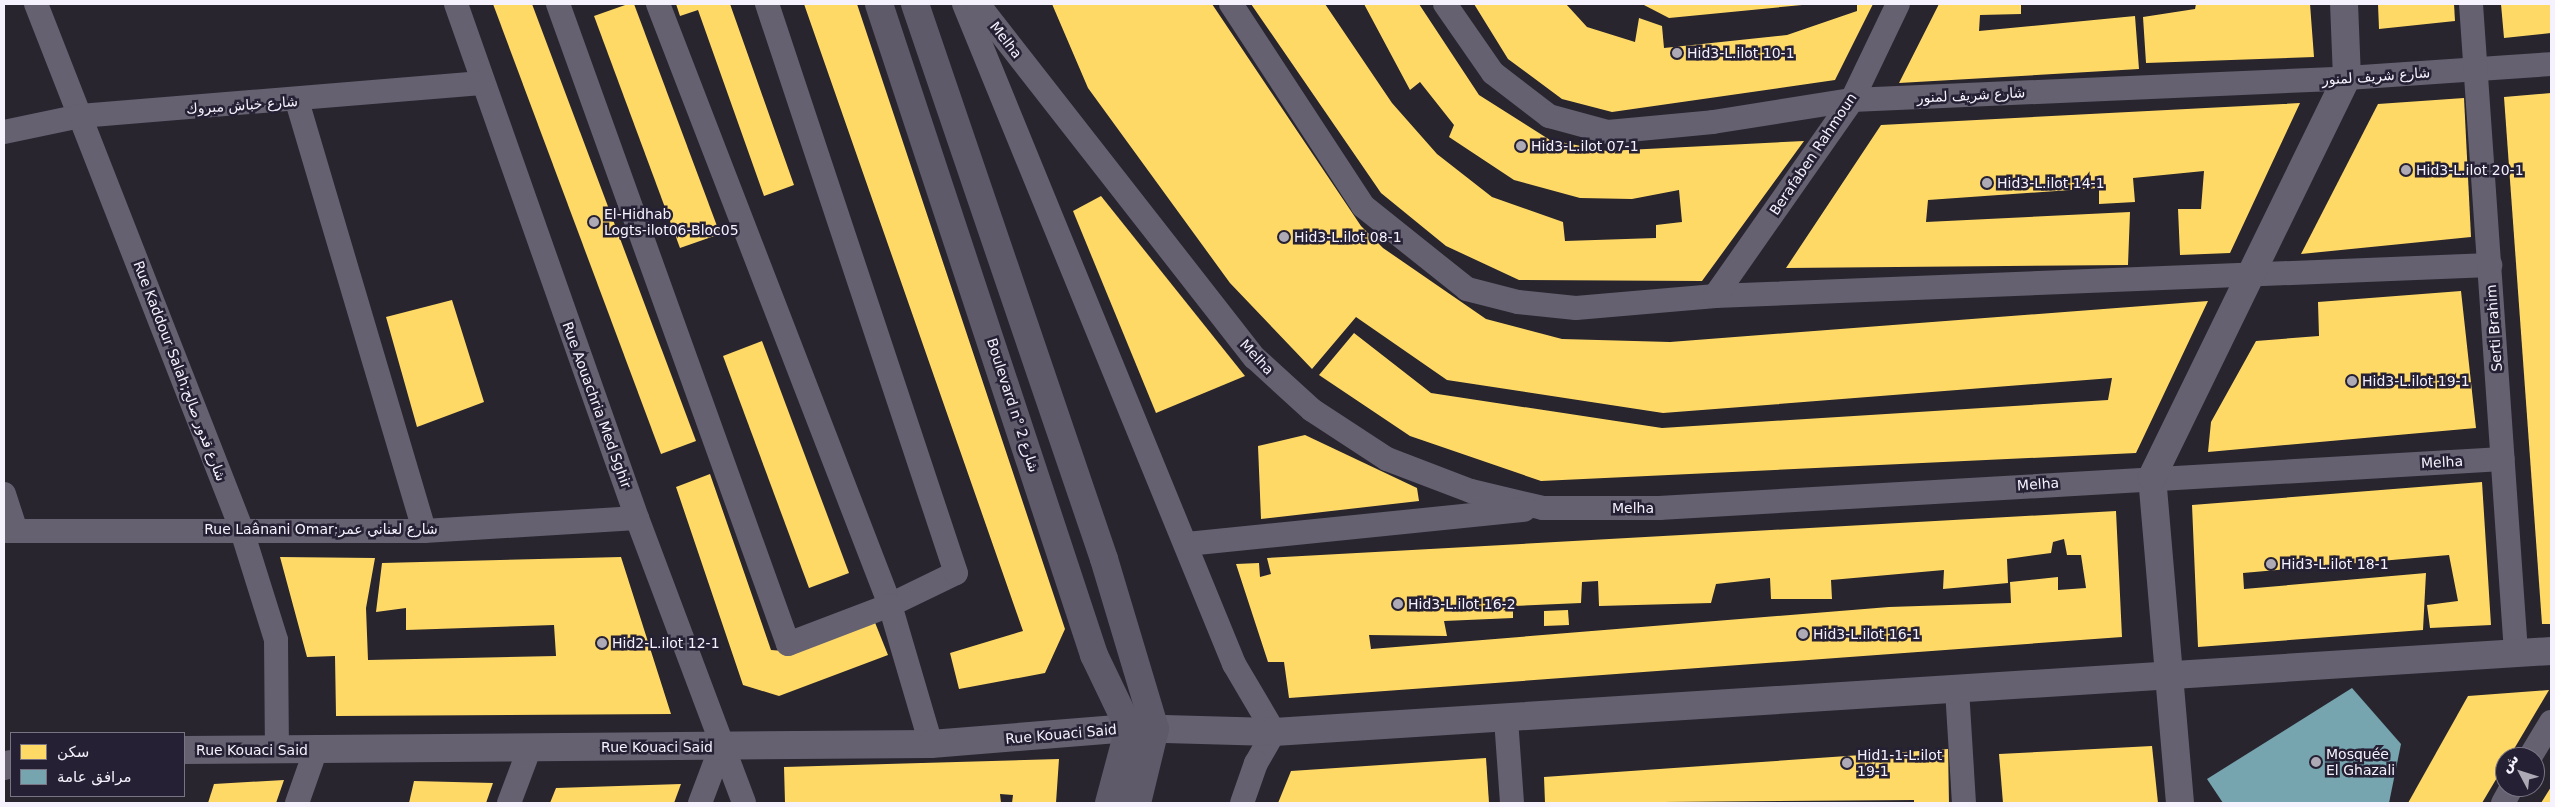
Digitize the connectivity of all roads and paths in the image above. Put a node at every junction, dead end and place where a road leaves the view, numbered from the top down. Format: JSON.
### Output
{"nodes":[{"id":1,"x":36,"y":4,"type":"edge"},
{"id":2,"x":456,"y":4,"type":"edge"},
{"id":3,"x":558,"y":4,"type":"edge"},
{"id":4,"x":658,"y":4,"type":"edge"},
{"id":5,"x":767,"y":4,"type":"edge"},
{"id":6,"x":879,"y":4,"type":"edge"},
{"id":7,"x":914,"y":4,"type":"edge"},
{"id":8,"x":964,"y":4,"type":"edge"},
{"id":9,"x":978,"y":4,"type":"edge"},
{"id":10,"x":1231,"y":4,"type":"edge"},
{"id":11,"x":1445,"y":4,"type":"edge"},
{"id":12,"x":1898,"y":4,"type":"edge"},
{"id":13,"x":2344,"y":4,"type":"edge"},
{"id":14,"x":2471,"y":4,"type":"edge"},
{"id":15,"x":2551,"y":64,"type":"edge"},
{"id":16,"x":2476,"y":70,"type":"junction"},
{"id":17,"x":2347,"y":78,"type":"junction"},
{"id":18,"x":482,"y":83,"type":"junction"},
{"id":19,"x":1852,"y":100,"type":"junction"},
{"id":20,"x":297,"y":101,"type":"junction"},
{"id":21,"x":80,"y":116,"type":"junction"},
{"id":22,"x":4,"y":132,"type":"edge"},
{"id":23,"x":2490,"y":265,"type":"junction"},
{"id":24,"x":2250,"y":277,"type":"junction"},
{"id":25,"x":1715,"y":296,"type":"junction"},
{"id":26,"x":2503,"y":459,"type":"junction"},
{"id":27,"x":2152,"y":476,"type":"junction"},
{"id":28,"x":4,"y":494,"type":"edge"},
{"id":29,"x":1543,"y":508,"type":"junction"},
{"id":30,"x":637,"y":518,"type":"junction"},
{"id":31,"x":241,"y":528,"type":"junction"},
{"id":32,"x":10,"y":530,"type":"edge"},
{"id":33,"x":424,"y":531,"type":"junction"},
{"id":34,"x":1187,"y":544,"type":"junction"},
{"id":35,"x":890,"y":605,"type":"junction"},
{"id":36,"x":2551,"y":651,"type":"edge"},
{"id":37,"x":2516,"y":653,"type":"junction"},
{"id":38,"x":2169,"y":675,"type":"junction"},
{"id":39,"x":1957,"y":689,"type":"junction"},
{"id":40,"x":1506,"y":719,"type":"junction"},
{"id":41,"x":2551,"y":722,"type":"edge"},
{"id":42,"x":1142,"y":728,"type":"junction"},
{"id":43,"x":1274,"y":732,"type":"junction"},
{"id":44,"x":930,"y":744,"type":"junction"},
{"id":45,"x":530,"y":747,"type":"junction"},
{"id":46,"x":721,"y":747,"type":"junction"},
{"id":47,"x":2536,"y":747,"type":"edge"},
{"id":48,"x":277,"y":749,"type":"junction"},
{"id":49,"x":316,"y":749,"type":"junction"},
{"id":50,"x":185,"y":750,"type":"edge"},
{"id":51,"x":296,"y":803,"type":"edge"},
{"id":52,"x":509,"y":803,"type":"edge"},
{"id":53,"x":700,"y":803,"type":"edge"},
{"id":54,"x":744,"y":803,"type":"edge"},
{"id":55,"x":1110,"y":803,"type":"edge"},
{"id":56,"x":1137,"y":803,"type":"edge"},
{"id":57,"x":1242,"y":803,"type":"edge"},
{"id":58,"x":1512,"y":803,"type":"edge"},
{"id":59,"x":1964,"y":803,"type":"edge"},
{"id":60,"x":2180,"y":803,"type":"edge"}],
"edges":[{"from":1,"to":21,"type":"street","name":"Rue Kaddour Salah;شارع قدور صالح"},
{"from":2,"to":18,"type":"street","name":"Rue Aouachria Med Sghir"},
{"from":3,"to":35,"type":"street"},
{"from":4,"to":35,"type":"street"},
{"from":5,"to":35,"type":"street"},
{"from":6,"to":42,"type":"main road","name":"Boulevard n° شارع 2"},
{"from":7,"to":42,"type":"main road"},
{"from":8,"to":34,"type":"street"},
{"from":9,"to":29,"type":"street","name":"Melha"},
{"from":10,"to":25,"type":"street"},
{"from":11,"to":19,"type":"street","name":"شارع شريف لمنور"},
{"from":12,"to":19,"type":"street","name":"Berafaben Rahmoun"},
{"from":13,"to":17,"type":"street"},
{"from":14,"to":16,"type":"street","name":"Serti Brahim"},
{"from":15,"to":16,"type":"street","name":"شارع شريف لمنور"},
{"from":16,"to":17,"type":"street","name":"شارع شريف لمنور"},
{"from":16,"to":23,"type":"street","name":"Serti Brahim"},
{"from":17,"to":19,"type":"street","name":"شارع شريف لمنور"},
{"from":17,"to":24,"type":"street"},
{"from":18,"to":20,"type":"street","name":"شارع خباش مبروك"},
{"from":18,"to":30,"type":"street","name":"Rue Aouachria Med Sghir"},
{"from":19,"to":25,"type":"street","name":"Berafaben Rahmoun"},
{"from":20,"to":21,"type":"street","name":"شارع خباش مبروك"},
{"from":20,"to":33,"type":"street"},
{"from":21,"to":22,"type":"street","name":"شارع خباش مبروك"},
{"from":21,"to":31,"type":"street","name":"Rue Kaddour Salah;شارع قدور صالح"},
{"from":23,"to":24,"type":"street"},
{"from":23,"to":26,"type":"street","name":"Serti Brahim"},
{"from":24,"to":25,"type":"street"},
{"from":24,"to":27,"type":"street"},
{"from":26,"to":27,"type":"street","name":"Melha"},
{"from":26,"to":37,"type":"street","name":"Serti Brahim"},
{"from":27,"to":29,"type":"street","name":"Melha"},
{"from":27,"to":38,"type":"street"},
{"from":28,"to":32,"type":"street"},
{"from":29,"to":34,"type":"street"},
{"from":30,"to":33,"type":"street","name":"Rue Laânani Omar;شارع لعناني عمر"},
{"from":30,"to":46,"type":"street","name":"Rue Aouachria Med Sghir"},
{"from":31,"to":32,"type":"street","name":"Rue Laânani Omar;شارع لعناني عمر"},
{"from":31,"to":33,"type":"street","name":"Rue Laânani Omar;شارع لعناني عمر"},
{"from":31,"to":48,"type":"street","name":"Rue Kaddour Salah;شارع قدور صالح"},
{"from":34,"to":43,"type":"street"},
{"from":35,"to":44,"type":"street"},
{"from":36,"to":37,"type":"street","name":"Rue Kouaci Said"},
{"from":37,"to":38,"type":"street","name":"Rue Kouaci Said"},
{"from":38,"to":39,"type":"street","name":"Rue Kouaci Said"},
{"from":38,"to":60,"type":"street"},
{"from":39,"to":40,"type":"street","name":"Rue Kouaci Said"},
{"from":39,"to":59,"type":"street"},
{"from":40,"to":43,"type":"street","name":"Rue Kouaci Said"},
{"from":40,"to":58,"type":"street"},
{"from":41,"to":47,"type":"street"},
{"from":42,"to":43,"type":"street","name":"Rue Kouaci Said"},
{"from":42,"to":44,"type":"street","name":"Rue Kouaci Said"},
{"from":42,"to":55,"type":"main road"},
{"from":42,"to":56,"type":"main road"},
{"from":43,"to":57,"type":"street"},
{"from":44,"to":46,"type":"street","name":"Rue Kouaci Said"},
{"from":45,"to":46,"type":"street","name":"Rue Kouaci Said"},
{"from":45,"to":49,"type":"street","name":"Rue Kouaci Said"},
{"from":45,"to":52,"type":"street"},
{"from":46,"to":53,"type":"street"},
{"from":46,"to":54,"type":"street","name":"Rue Aouachria Med Sghir"},
{"from":48,"to":49,"type":"street","name":"Rue Kouaci Said"},
{"from":48,"to":50,"type":"street","name":"Rue Kouaci Said"},
{"from":49,"to":51,"type":"street"}]}
